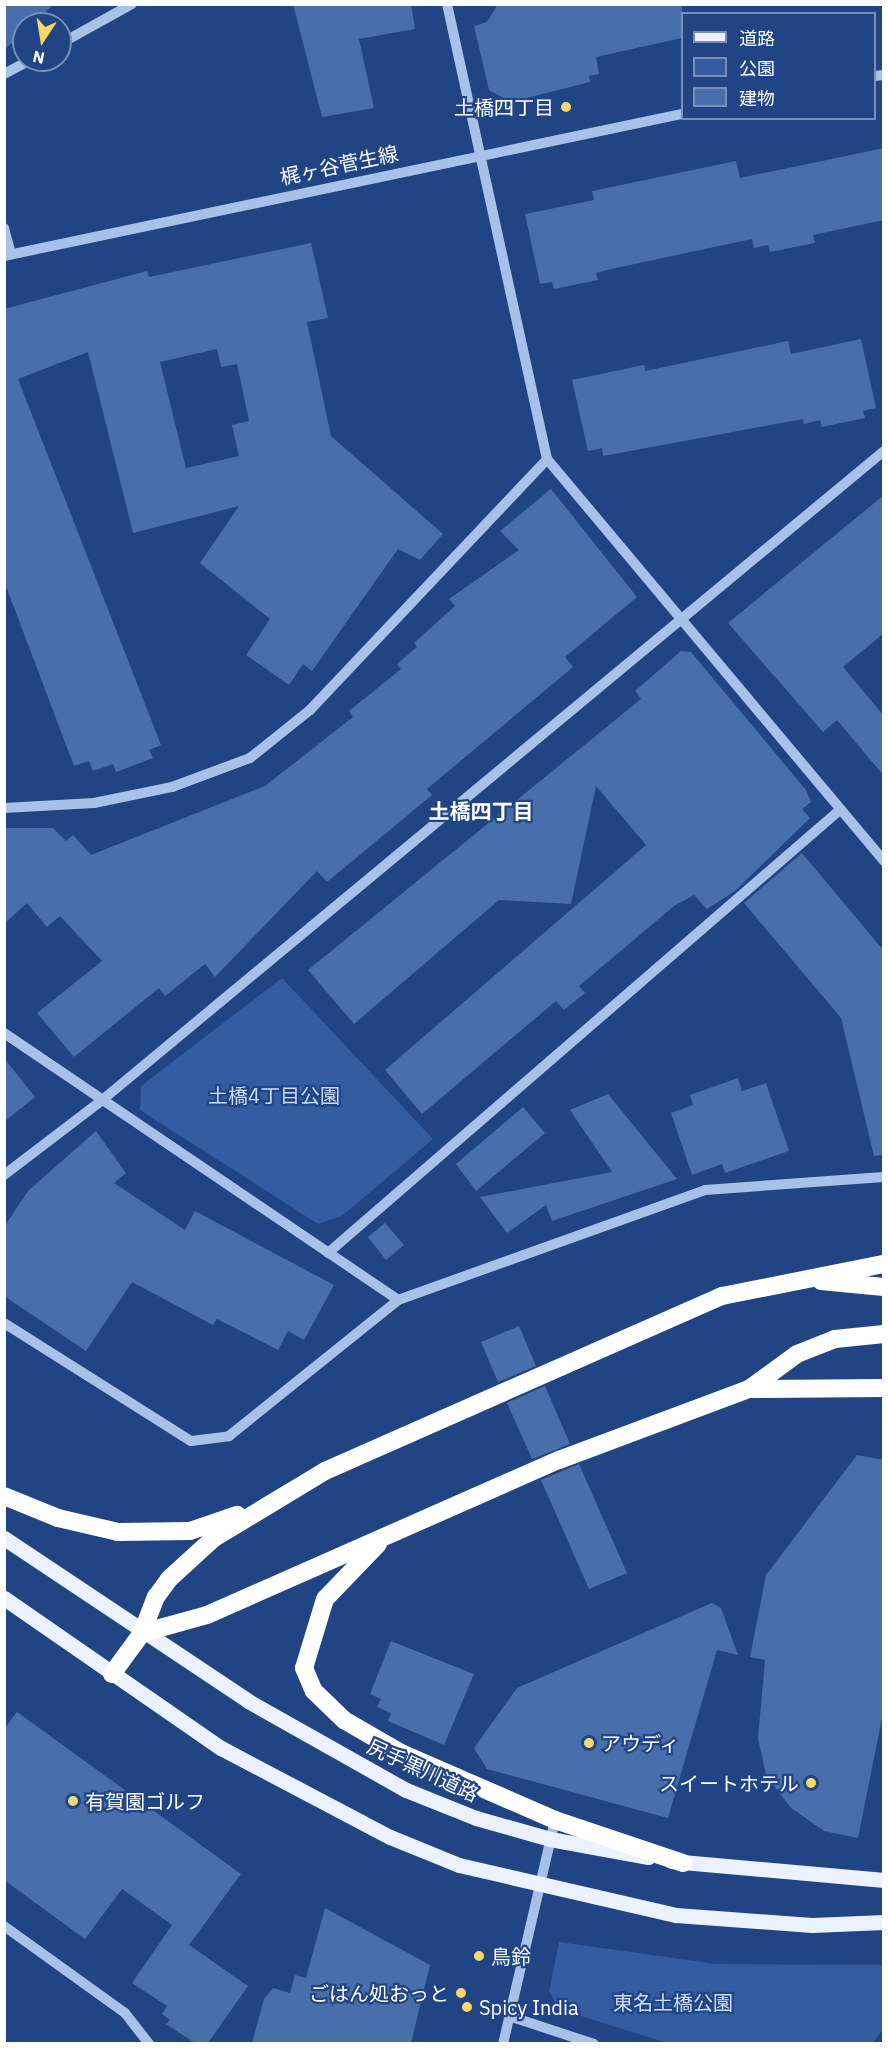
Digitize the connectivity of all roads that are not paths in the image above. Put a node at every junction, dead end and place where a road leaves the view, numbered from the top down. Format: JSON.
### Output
{"nodes":[{"id":1,"x":132,"y":4,"type":"edge"},
{"id":2,"x":447,"y":4,"type":"edge"},
{"id":3,"x":72,"y":37,"type":"edge"},
{"id":4,"x":681,"y":114,"type":"edge"},
{"id":5,"x":480,"y":153,"type":"junction"},
{"id":6,"x":4,"y":228,"type":"edge"},
{"id":7,"x":8,"y":255,"type":"edge"},
{"id":8,"x":884,"y":451,"type":"edge"},
{"id":9,"x":547,"y":459,"type":"junction"},
{"id":10,"x":681,"y":617,"type":"junction"},
{"id":11,"x":4,"y":808,"type":"edge"},
{"id":12,"x":841,"y":809,"type":"junction"},
{"id":13,"x":884,"y":861,"type":"edge"},
{"id":14,"x":4,"y":1034,"type":"edge"},
{"id":15,"x":101,"y":1101,"type":"junction"},
{"id":16,"x":4,"y":1175,"type":"edge"},
{"id":17,"x":884,"y":1178,"type":"edge"},
{"id":18,"x":328,"y":1253,"type":"junction"},
{"id":19,"x":884,"y":1264,"type":"edge"},
{"id":20,"x":786,"y":1280,"type":"junction"},
{"id":21,"x":884,"y":1287,"type":"edge"},
{"id":22,"x":398,"y":1300,"type":"junction"},
{"id":23,"x":4,"y":1323,"type":"edge"},
{"id":24,"x":884,"y":1334,"type":"edge"},
{"id":25,"x":884,"y":1388,"type":"edge"},
{"id":26,"x":749,"y":1389,"type":"junction"},
{"id":27,"x":4,"y":1496,"type":"edge"},
{"id":28,"x":268,"y":1505,"type":"junction"},
{"id":29,"x":4,"y":1538,"type":"edge"},
{"id":30,"x":384,"y":1538,"type":"junction"},
{"id":31,"x":4,"y":1598,"type":"edge"},
{"id":32,"x":142,"y":1633,"type":"junction"},
{"id":33,"x":112,"y":1674,"type":"junction"},
{"id":34,"x":555,"y":1820,"type":"junction"},
{"id":35,"x":550,"y":1839,"type":"junction"},
{"id":36,"x":683,"y":1863,"type":"junction"},
{"id":37,"x":884,"y":1880,"type":"edge"},
{"id":38,"x":539,"y":1884,"type":"junction"},
{"id":39,"x":884,"y":1922,"type":"edge"},
{"id":40,"x":4,"y":1926,"type":"edge"},
{"id":41,"x":512,"y":2017,"type":"junction"},
{"id":42,"x":149,"y":2043,"type":"edge"},
{"id":43,"x":503,"y":2043,"type":"edge"},
{"id":44,"x":594,"y":2043,"type":"edge"}],
"edges":[{"from":1,"to":3,"type":"street"},
{"from":2,"to":5,"type":"street"},
{"from":4,"to":5,"type":"street","name":"梶ヶ谷菅生線"},
{"from":5,"to":7,"type":"street","name":"梶ヶ谷菅生線"},
{"from":5,"to":9,"type":"street"},
{"from":6,"to":7,"type":"street"},
{"from":8,"to":10,"type":"street"},
{"from":9,"to":10,"type":"street"},
{"from":9,"to":11,"type":"street"},
{"from":10,"to":12,"type":"street"},
{"from":10,"to":15,"type":"street"},
{"from":12,"to":13,"type":"street"},
{"from":12,"to":18,"type":"street"},
{"from":14,"to":15,"type":"street"},
{"from":15,"to":16,"type":"street"},
{"from":15,"to":18,"type":"street"},
{"from":17,"to":22,"type":"street"},
{"from":18,"to":22,"type":"street"},
{"from":19,"to":20,"type":"highway"},
{"from":20,"to":21,"type":"highway"},
{"from":20,"to":28,"type":"highway"},
{"from":22,"to":23,"type":"street"},
{"from":24,"to":26,"type":"highway"},
{"from":25,"to":26,"type":"highway"},
{"from":26,"to":30,"type":"highway"},
{"from":27,"to":28,"type":"highway"},
{"from":28,"to":32,"type":"highway"},
{"from":29,"to":32,"type":"main road","name":"尻手黒川道路"},
{"from":30,"to":32,"type":"highway"},
{"from":30,"to":34,"type":"highway"},
{"from":31,"to":33,"type":"main road"},
{"from":32,"to":33,"type":"highway"},
{"from":32,"to":35,"type":"main road","name":"尻手黒川道路"},
{"from":33,"to":38,"type":"main road"},
{"from":34,"to":35,"type":"street"},
{"from":34,"to":36,"type":"highway"},
{"from":35,"to":36,"type":"main road","name":"尻手黒川道路"},
{"from":35,"to":38,"type":"street"},
{"from":36,"to":37,"type":"main road","name":"尻手黒川道路"},
{"from":38,"to":39,"type":"main road"},
{"from":38,"to":41,"type":"street"},
{"from":40,"to":42,"type":"street"},
{"from":41,"to":43,"type":"street"},
{"from":41,"to":44,"type":"street"}]}
